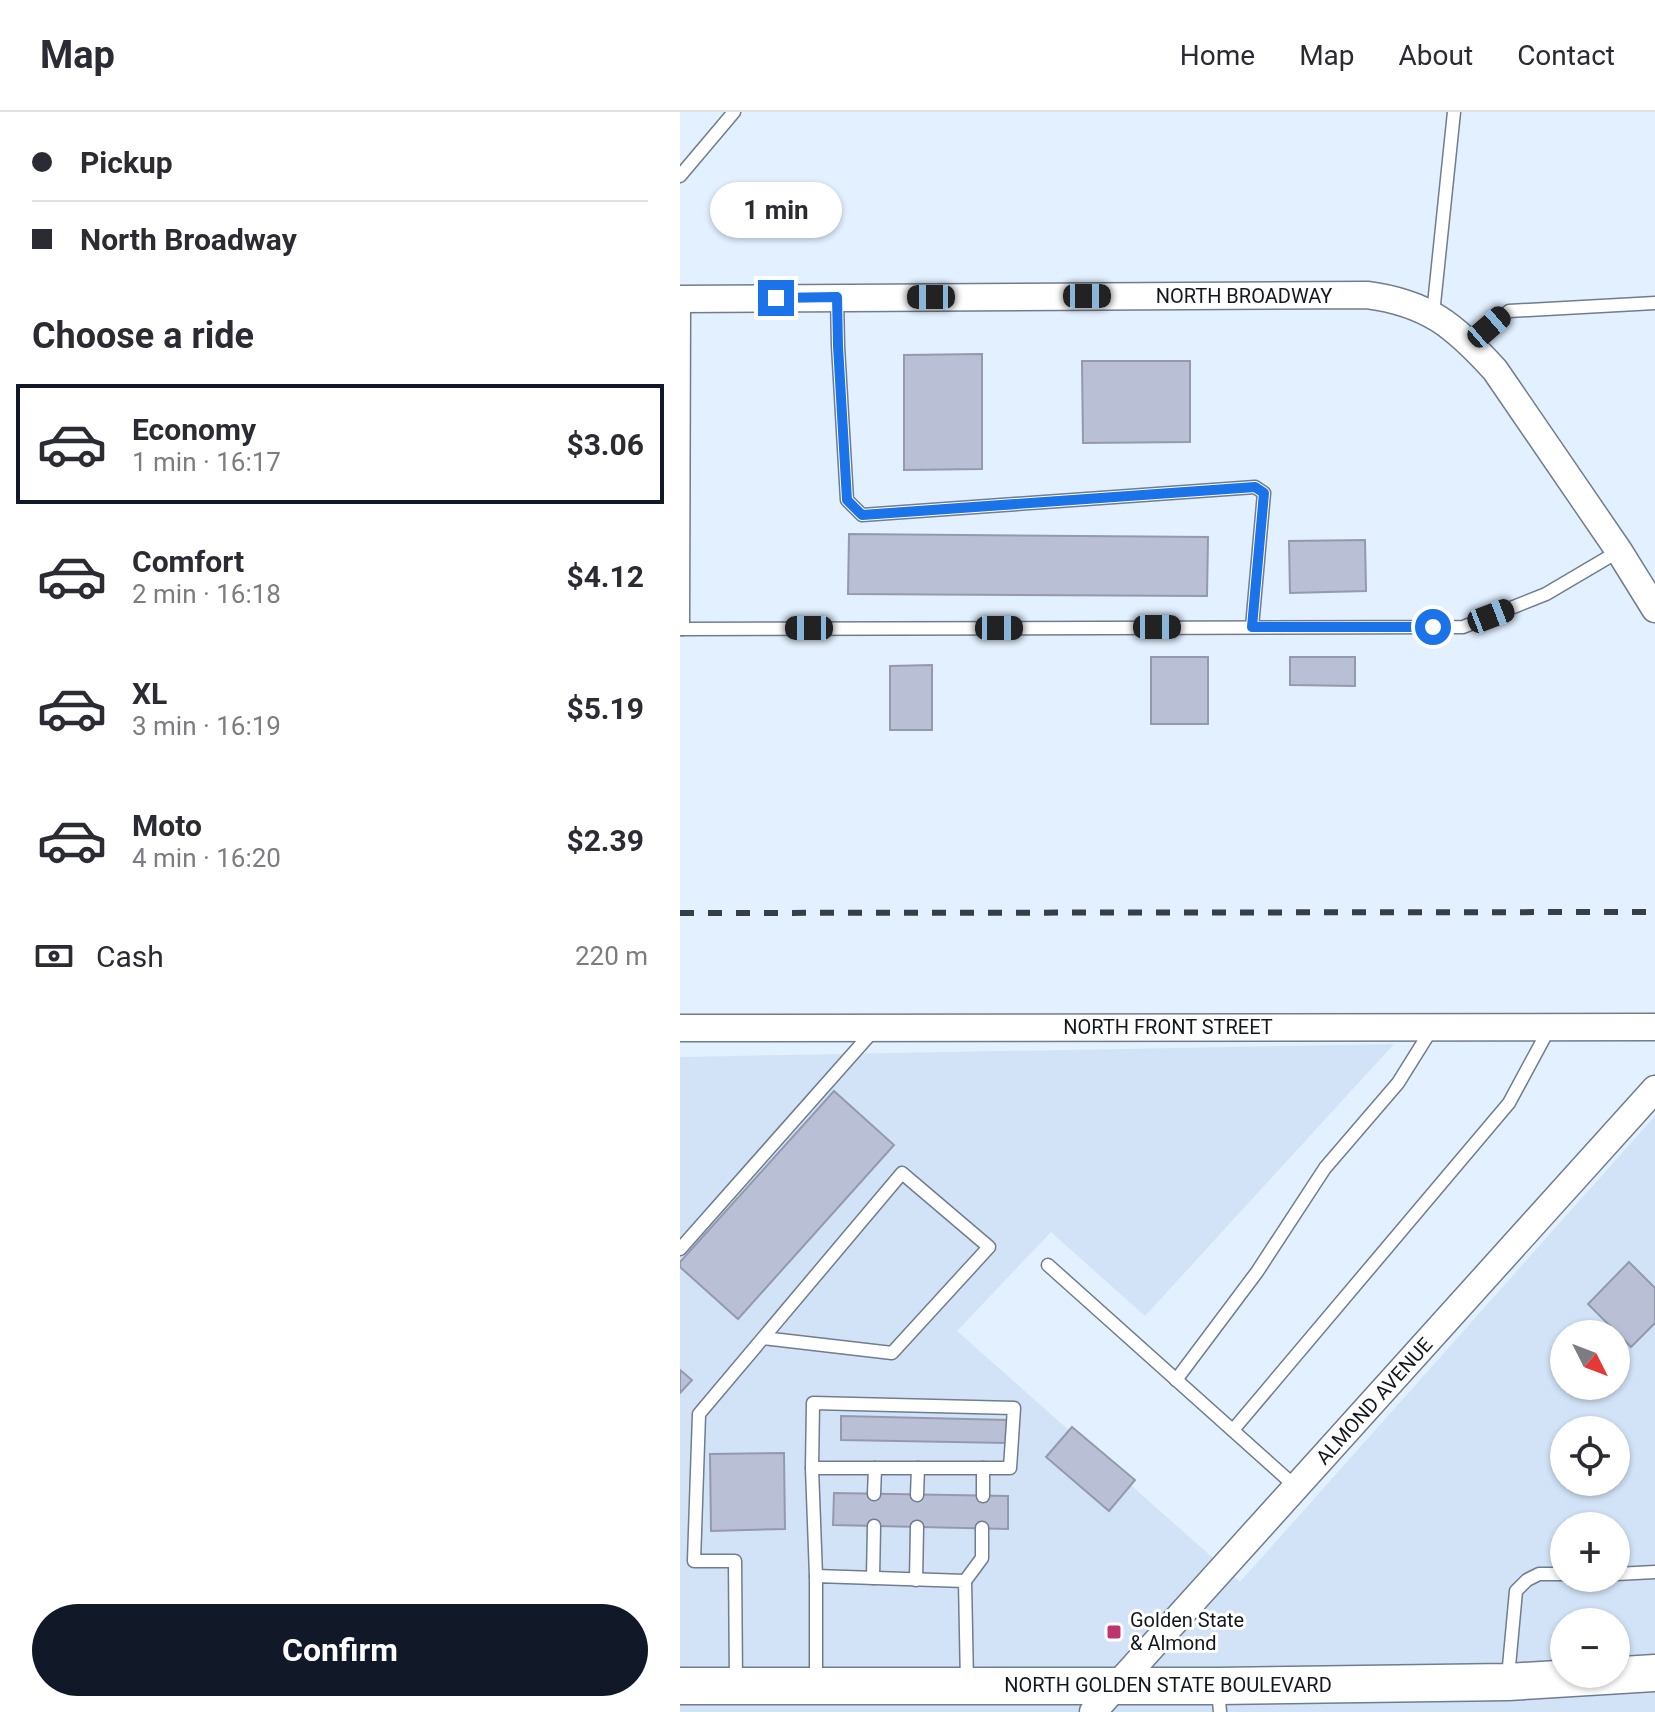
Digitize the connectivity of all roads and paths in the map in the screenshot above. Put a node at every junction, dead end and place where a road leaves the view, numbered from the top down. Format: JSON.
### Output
{"nodes":[{"id":1,"x":734,"y":112,"type":"edge"},
{"id":2,"x":1454,"y":112,"type":"edge"},
{"id":3,"x":680,"y":176,"type":"edge"},
{"id":4,"x":837,"y":297,"type":"junction"},
{"id":5,"x":682,"y":299,"type":"edge"},
{"id":6,"x":1655,"y":303,"type":"edge"},
{"id":7,"x":1433,"y":314,"type":"junction"},
{"id":8,"x":1470,"y":344,"type":"junction"},
{"id":9,"x":1619,"y":551,"type":"junction"},
{"id":10,"x":1655,"y":609,"type":"edge"},
{"id":11,"x":1252,"y":627,"type":"junction"},
{"id":12,"x":681,"y":629,"type":"edge"},
{"id":13,"x":1434,"y":1027,"type":"junction"},
{"id":14,"x":1550,"y":1027,"type":"junction"},
{"id":15,"x":1655,"y":1027,"type":"edge"},
{"id":16,"x":680,"y":1028,"type":"edge"},
{"id":17,"x":876,"y":1028,"type":"junction"},
{"id":18,"x":1655,"y":1089,"type":"edge"},
{"id":19,"x":680,"y":1249,"type":"edge"},
{"id":20,"x":1048,"y":1265,"type":"dead end"},
{"id":21,"x":763,"y":1338,"type":"junction"},
{"id":22,"x":1176,"y":1380,"type":"junction"},
{"id":23,"x":1233,"y":1430,"type":"junction"},
{"id":24,"x":812,"y":1468,"type":"junction"},
{"id":25,"x":875,"y":1468,"type":"junction"},
{"id":26,"x":918,"y":1468,"type":"junction"},
{"id":27,"x":983,"y":1468,"type":"junction"},
{"id":28,"x":1296,"y":1487,"type":"junction"},
{"id":29,"x":874,"y":1494,"type":"dead end"},
{"id":30,"x":917,"y":1495,"type":"dead end"},
{"id":31,"x":983,"y":1496,"type":"dead end"},
{"id":32,"x":874,"y":1526,"type":"dead end"},
{"id":33,"x":917,"y":1527,"type":"dead end"},
{"id":34,"x":982,"y":1528,"type":"dead end"},
{"id":35,"x":1655,"y":1572,"type":"edge"},
{"id":36,"x":1630,"y":1573,"type":"edge"},
{"id":37,"x":1550,"y":1574,"type":"edge"},
{"id":38,"x":816,"y":1576,"type":"junction"},
{"id":39,"x":873,"y":1578,"type":"junction"},
{"id":40,"x":916,"y":1580,"type":"junction"},
{"id":41,"x":965,"y":1581,"type":"junction"},
{"id":42,"x":1655,"y":1673,"type":"edge"},
{"id":43,"x":1508,"y":1682,"type":"junction"},
{"id":44,"x":680,"y":1686,"type":"edge"},
{"id":45,"x":736,"y":1686,"type":"junction"},
{"id":46,"x":816,"y":1686,"type":"junction"},
{"id":47,"x":967,"y":1686,"type":"junction"},
{"id":48,"x":1117,"y":1686,"type":"junction"},
{"id":49,"x":1219,"y":1699,"type":"edge"},
{"id":50,"x":1093,"y":1712,"type":"edge"}],
"edges":[{"from":1,"to":3,"type":"lane"},
{"from":2,"to":7,"type":"lane"},
{"from":4,"to":5,"type":"street","name":"NORTH BROADWAY"},
{"from":4,"to":7,"type":"street","name":"NORTH BROADWAY"},
{"from":4,"to":11,"type":"lane"},
{"from":5,"to":12,"type":"lane"},
{"from":6,"to":8,"type":"lane"},
{"from":7,"to":8,"type":"street","name":"NORTH BROADWAY"},
{"from":8,"to":9,"type":"street","name":"NORTH BROADWAY"},
{"from":9,"to":10,"type":"street","name":"NORTH BROADWAY"},
{"from":9,"to":11,"type":"lane"},
{"from":11,"to":12,"type":"lane"},
{"from":13,"to":14,"type":"street","name":"NORTH FRONT STREET"},
{"from":13,"to":17,"type":"street","name":"NORTH FRONT STREET"},
{"from":13,"to":22,"type":"lane"},
{"from":14,"to":15,"type":"street","name":"NORTH FRONT STREET"},
{"from":14,"to":23,"type":"lane"},
{"from":16,"to":17,"type":"street","name":"NORTH FRONT STREET"},
{"from":17,"to":19,"type":"lane"},
{"from":18,"to":28,"type":"street","name":"ALMOND AVENUE"},
{"from":20,"to":22,"type":"lane"},
{"from":21,"to":21,"type":"lane"},
{"from":21,"to":45,"type":"lane"},
{"from":22,"to":23,"type":"lane"},
{"from":23,"to":28,"type":"lane"},
{"from":24,"to":25,"type":"lane"},
{"from":24,"to":27,"type":"lane"},
{"from":24,"to":38,"type":"lane"},
{"from":25,"to":26,"type":"lane"},
{"from":25,"to":29,"type":"lane"},
{"from":26,"to":27,"type":"lane"},
{"from":26,"to":30,"type":"lane"},
{"from":27,"to":31,"type":"lane"},
{"from":28,"to":48,"type":"street","name":"ALMOND AVENUE"},
{"from":32,"to":39,"type":"lane"},
{"from":33,"to":40,"type":"lane"},
{"from":34,"to":41,"type":"lane"},
{"from":35,"to":36,"type":"lane"},
{"from":37,"to":43,"type":"lane"},
{"from":38,"to":39,"type":"lane"},
{"from":38,"to":46,"type":"lane"},
{"from":39,"to":40,"type":"lane"},
{"from":40,"to":41,"type":"lane"},
{"from":41,"to":47,"type":"lane"},
{"from":42,"to":43,"type":"main road","name":"NORTH GOLDEN STATE BOULEVARD"},
{"from":43,"to":49,"type":"main road","name":"NORTH GOLDEN STATE BOULEVARD"},
{"from":44,"to":45,"type":"main road","name":"NORTH GOLDEN STATE BOULEVARD"},
{"from":45,"to":46,"type":"main road","name":"NORTH GOLDEN STATE BOULEVARD"},
{"from":46,"to":47,"type":"main road","name":"NORTH GOLDEN STATE BOULEVARD"},
{"from":47,"to":48,"type":"main road","name":"NORTH GOLDEN STATE BOULEVARD"},
{"from":48,"to":49,"type":"main road","name":"NORTH GOLDEN STATE BOULEVARD"},
{"from":48,"to":50,"type":"street","name":"ALMOND AVENUE"}]}
